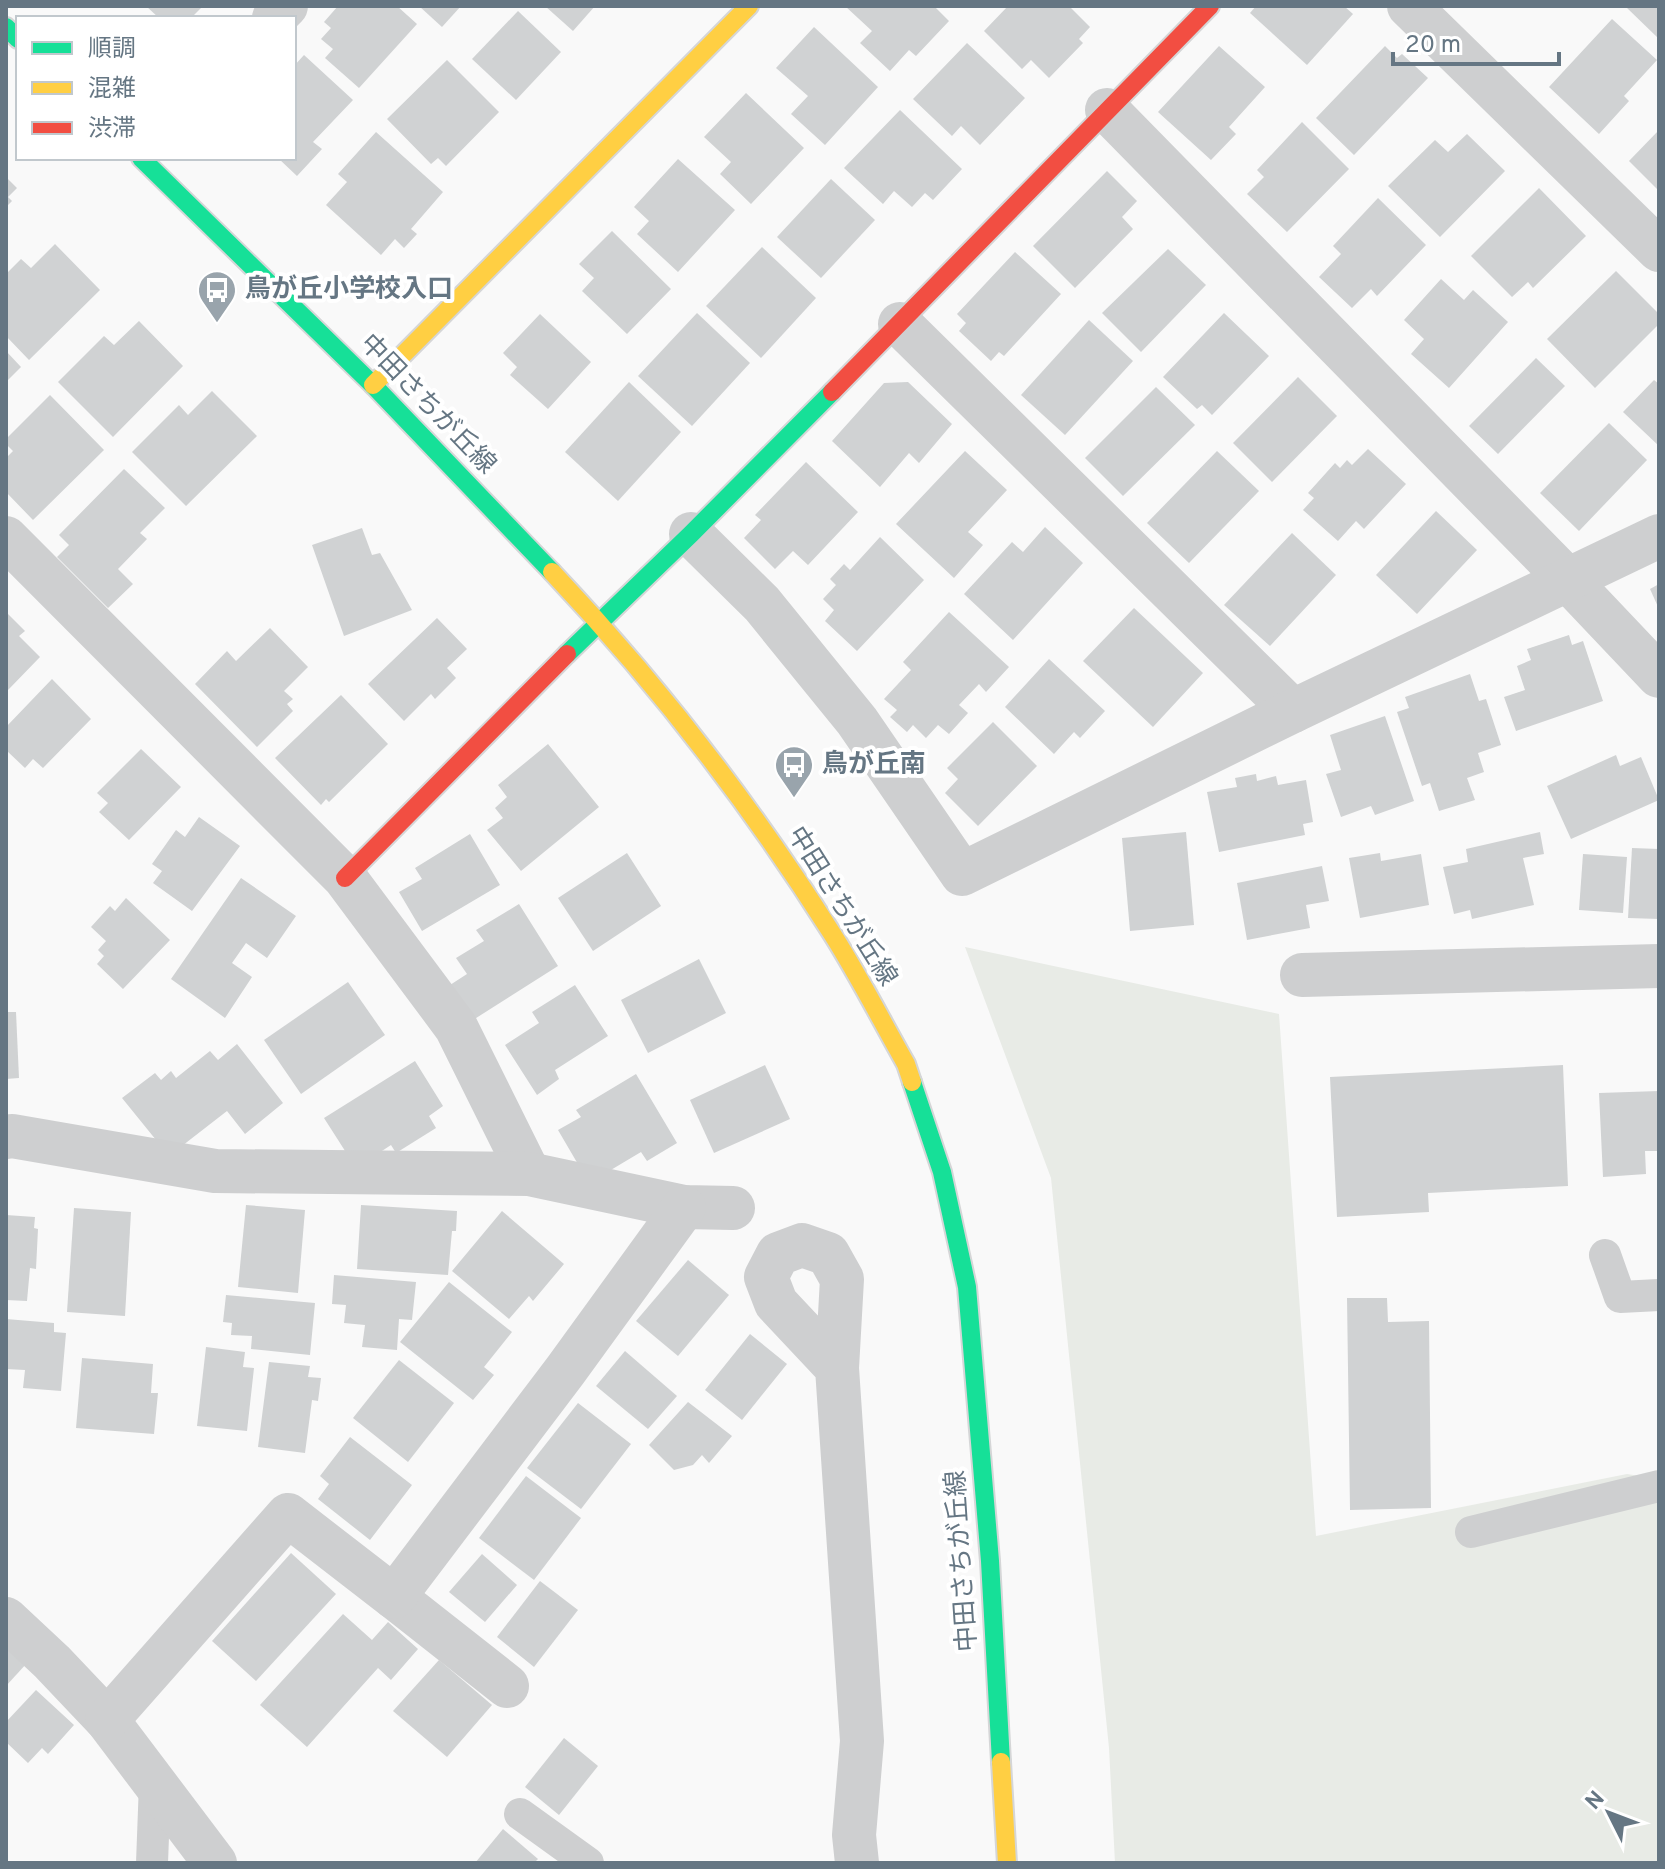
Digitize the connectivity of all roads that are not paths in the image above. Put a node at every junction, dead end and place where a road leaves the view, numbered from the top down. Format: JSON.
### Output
{"nodes":[{"id":1,"x":749,"y":6,"type":"edge"},
{"id":2,"x":1210,"y":6,"type":"edge"},
{"id":3,"x":1409,"y":6,"type":"edge"},
{"id":4,"x":1107,"y":110,"type":"junction"},
{"id":5,"x":143,"y":160,"type":"edge"},
{"id":6,"x":1659,"y":250,"type":"edge"},
{"id":7,"x":900,"y":324,"type":"junction"},
{"id":8,"x":373,"y":385,"type":"junction"},
{"id":9,"x":691,"y":534,"type":"junction"},
{"id":10,"x":1659,"y":536,"type":"edge"},
{"id":11,"x":6,"y":538,"type":"edge"},
{"id":12,"x":1568,"y":580,"type":"junction"},
{"id":13,"x":599,"y":622,"type":"junction"},
{"id":14,"x":1659,"y":676,"type":"edge"},
{"id":15,"x":1293,"y":711,"type":"junction"},
{"id":16,"x":345,"y":878,"type":"junction"},
{"id":17,"x":1659,"y":966,"type":"edge"},
{"id":18,"x":1302,"y":975,"type":"dead end"},
{"id":19,"x":6,"y":1137,"type":"edge"},
{"id":20,"x":529,"y":1174,"type":"junction"},
{"id":21,"x":684,"y":1207,"type":"junction"},
{"id":22,"x":733,"y":1208,"type":"dead end"},
{"id":23,"x":1605,"y":1255,"type":"dead end"},
{"id":24,"x":1659,"y":1295,"type":"edge"},
{"id":25,"x":837,"y":1368,"type":"dead end"},
{"id":26,"x":1659,"y":1486,"type":"edge"},
{"id":27,"x":1471,"y":1532,"type":"dead end"},
{"id":28,"x":394,"y":1597,"type":"junction"},
{"id":29,"x":6,"y":1619,"type":"edge"},
{"id":30,"x":507,"y":1686,"type":"dead end"},
{"id":31,"x":107,"y":1720,"type":"junction"},
{"id":32,"x":155,"y":1783,"type":"junction"},
{"id":33,"x":520,"y":1814,"type":"dead end"},
{"id":34,"x":152,"y":1863,"type":"edge"},
{"id":35,"x":215,"y":1863,"type":"edge"},
{"id":36,"x":588,"y":1863,"type":"edge"},
{"id":37,"x":857,"y":1863,"type":"edge"},
{"id":38,"x":1007,"y":1863,"type":"edge"}],
"edges":[{"from":1,"to":8,"type":"street"},
{"from":2,"to":4,"type":"street"},
{"from":3,"to":6,"type":"street"},
{"from":4,"to":7,"type":"street"},
{"from":4,"to":12,"type":"street"},
{"from":5,"to":8,"type":"street","name":"中田さちが丘線"},
{"from":7,"to":9,"type":"street"},
{"from":7,"to":15,"type":"street"},
{"from":8,"to":13,"type":"street","name":"中田さちが丘線"},
{"from":9,"to":13,"type":"street"},
{"from":9,"to":15,"type":"street"},
{"from":10,"to":12,"type":"street"},
{"from":11,"to":16,"type":"street"},
{"from":12,"to":14,"type":"street"},
{"from":12,"to":15,"type":"street"},
{"from":13,"to":16,"type":"street"},
{"from":13,"to":38,"type":"street","name":"中田さちが丘線"},
{"from":16,"to":20,"type":"street"},
{"from":17,"to":18,"type":"street"},
{"from":19,"to":20,"type":"street"},
{"from":20,"to":21,"type":"street"},
{"from":21,"to":22,"type":"street"},
{"from":21,"to":28,"type":"street"},
{"from":23,"to":24,"type":"lane"},
{"from":25,"to":37,"type":"street"},
{"from":26,"to":27,"type":"lane"},
{"from":28,"to":30,"type":"street"},
{"from":28,"to":31,"type":"street"},
{"from":29,"to":31,"type":"street"},
{"from":31,"to":32,"type":"street"},
{"from":32,"to":34,"type":"lane"},
{"from":32,"to":35,"type":"street"},
{"from":33,"to":36,"type":"lane"}]}
